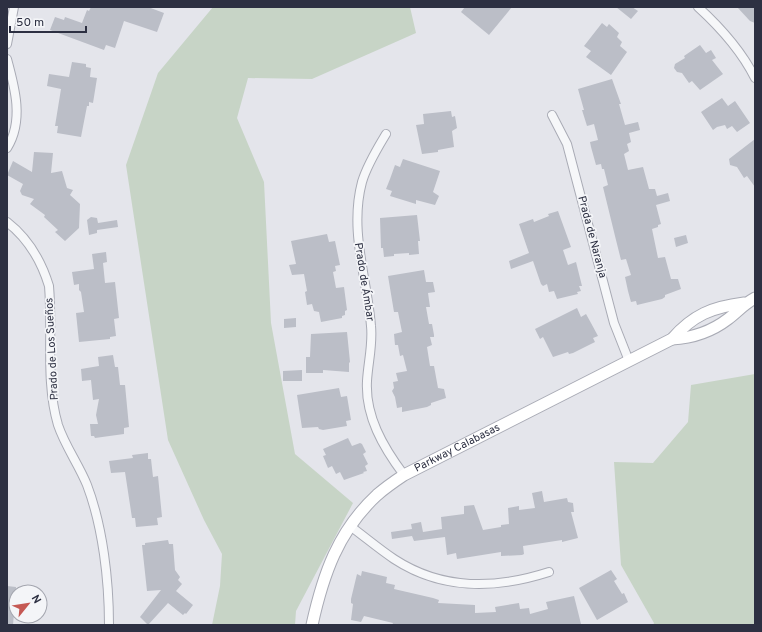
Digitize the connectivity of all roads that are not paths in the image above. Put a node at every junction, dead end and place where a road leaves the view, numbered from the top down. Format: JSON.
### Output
{"nodes":[{"id":1,"x":14,"y":7,"type":"edge"},
{"id":2,"x":698,"y":7,"type":"edge"},
{"id":3,"x":7,"y":44,"type":"edge"},
{"id":4,"x":7,"y":59,"type":"edge"},
{"id":5,"x":755,"y":78,"type":"edge"},
{"id":6,"x":552,"y":115,"type":"dead end"},
{"id":7,"x":386,"y":134,"type":"dead end"},
{"id":8,"x":7,"y":148,"type":"edge"},
{"id":9,"x":7,"y":222,"type":"edge"},
{"id":10,"x":755,"y":298,"type":"edge"},
{"id":11,"x":744,"y":304,"type":"junction"},
{"id":12,"x":672,"y":339,"type":"junction"},
{"id":13,"x":629,"y":361,"type":"junction"},
{"id":14,"x":404,"y":474,"type":"junction"},
{"id":15,"x":350,"y":526,"type":"junction"},
{"id":16,"x":549,"y":572,"type":"dead end"},
{"id":17,"x":109,"y":625,"type":"edge"},
{"id":18,"x":312,"y":625,"type":"edge"}],
"edges":[{"from":1,"to":3,"type":"street"},
{"from":2,"to":5,"type":"street"},
{"from":4,"to":8,"type":"street"},
{"from":6,"to":13,"type":"street","name":"Prada de Naranja"},
{"from":7,"to":14,"type":"street","name":"Prado de Ámbar"},
{"from":9,"to":17,"type":"street","name":"Prado de Los Sueños"},
{"from":10,"to":11,"type":"street","name":"Parkway Calabasas"},
{"from":11,"to":12,"type":"street","name":"Parkway Calabasas"},
{"from":11,"to":12,"type":"street","name":"Parkway Calabasas"},
{"from":12,"to":13,"type":"street","name":"Parkway Calabasas"},
{"from":13,"to":14,"type":"street","name":"Parkway Calabasas"},
{"from":14,"to":15,"type":"street","name":"Parkway Calabasas"},
{"from":15,"to":16,"type":"street"},
{"from":15,"to":18,"type":"street","name":"Parkway Calabasas"}]}
